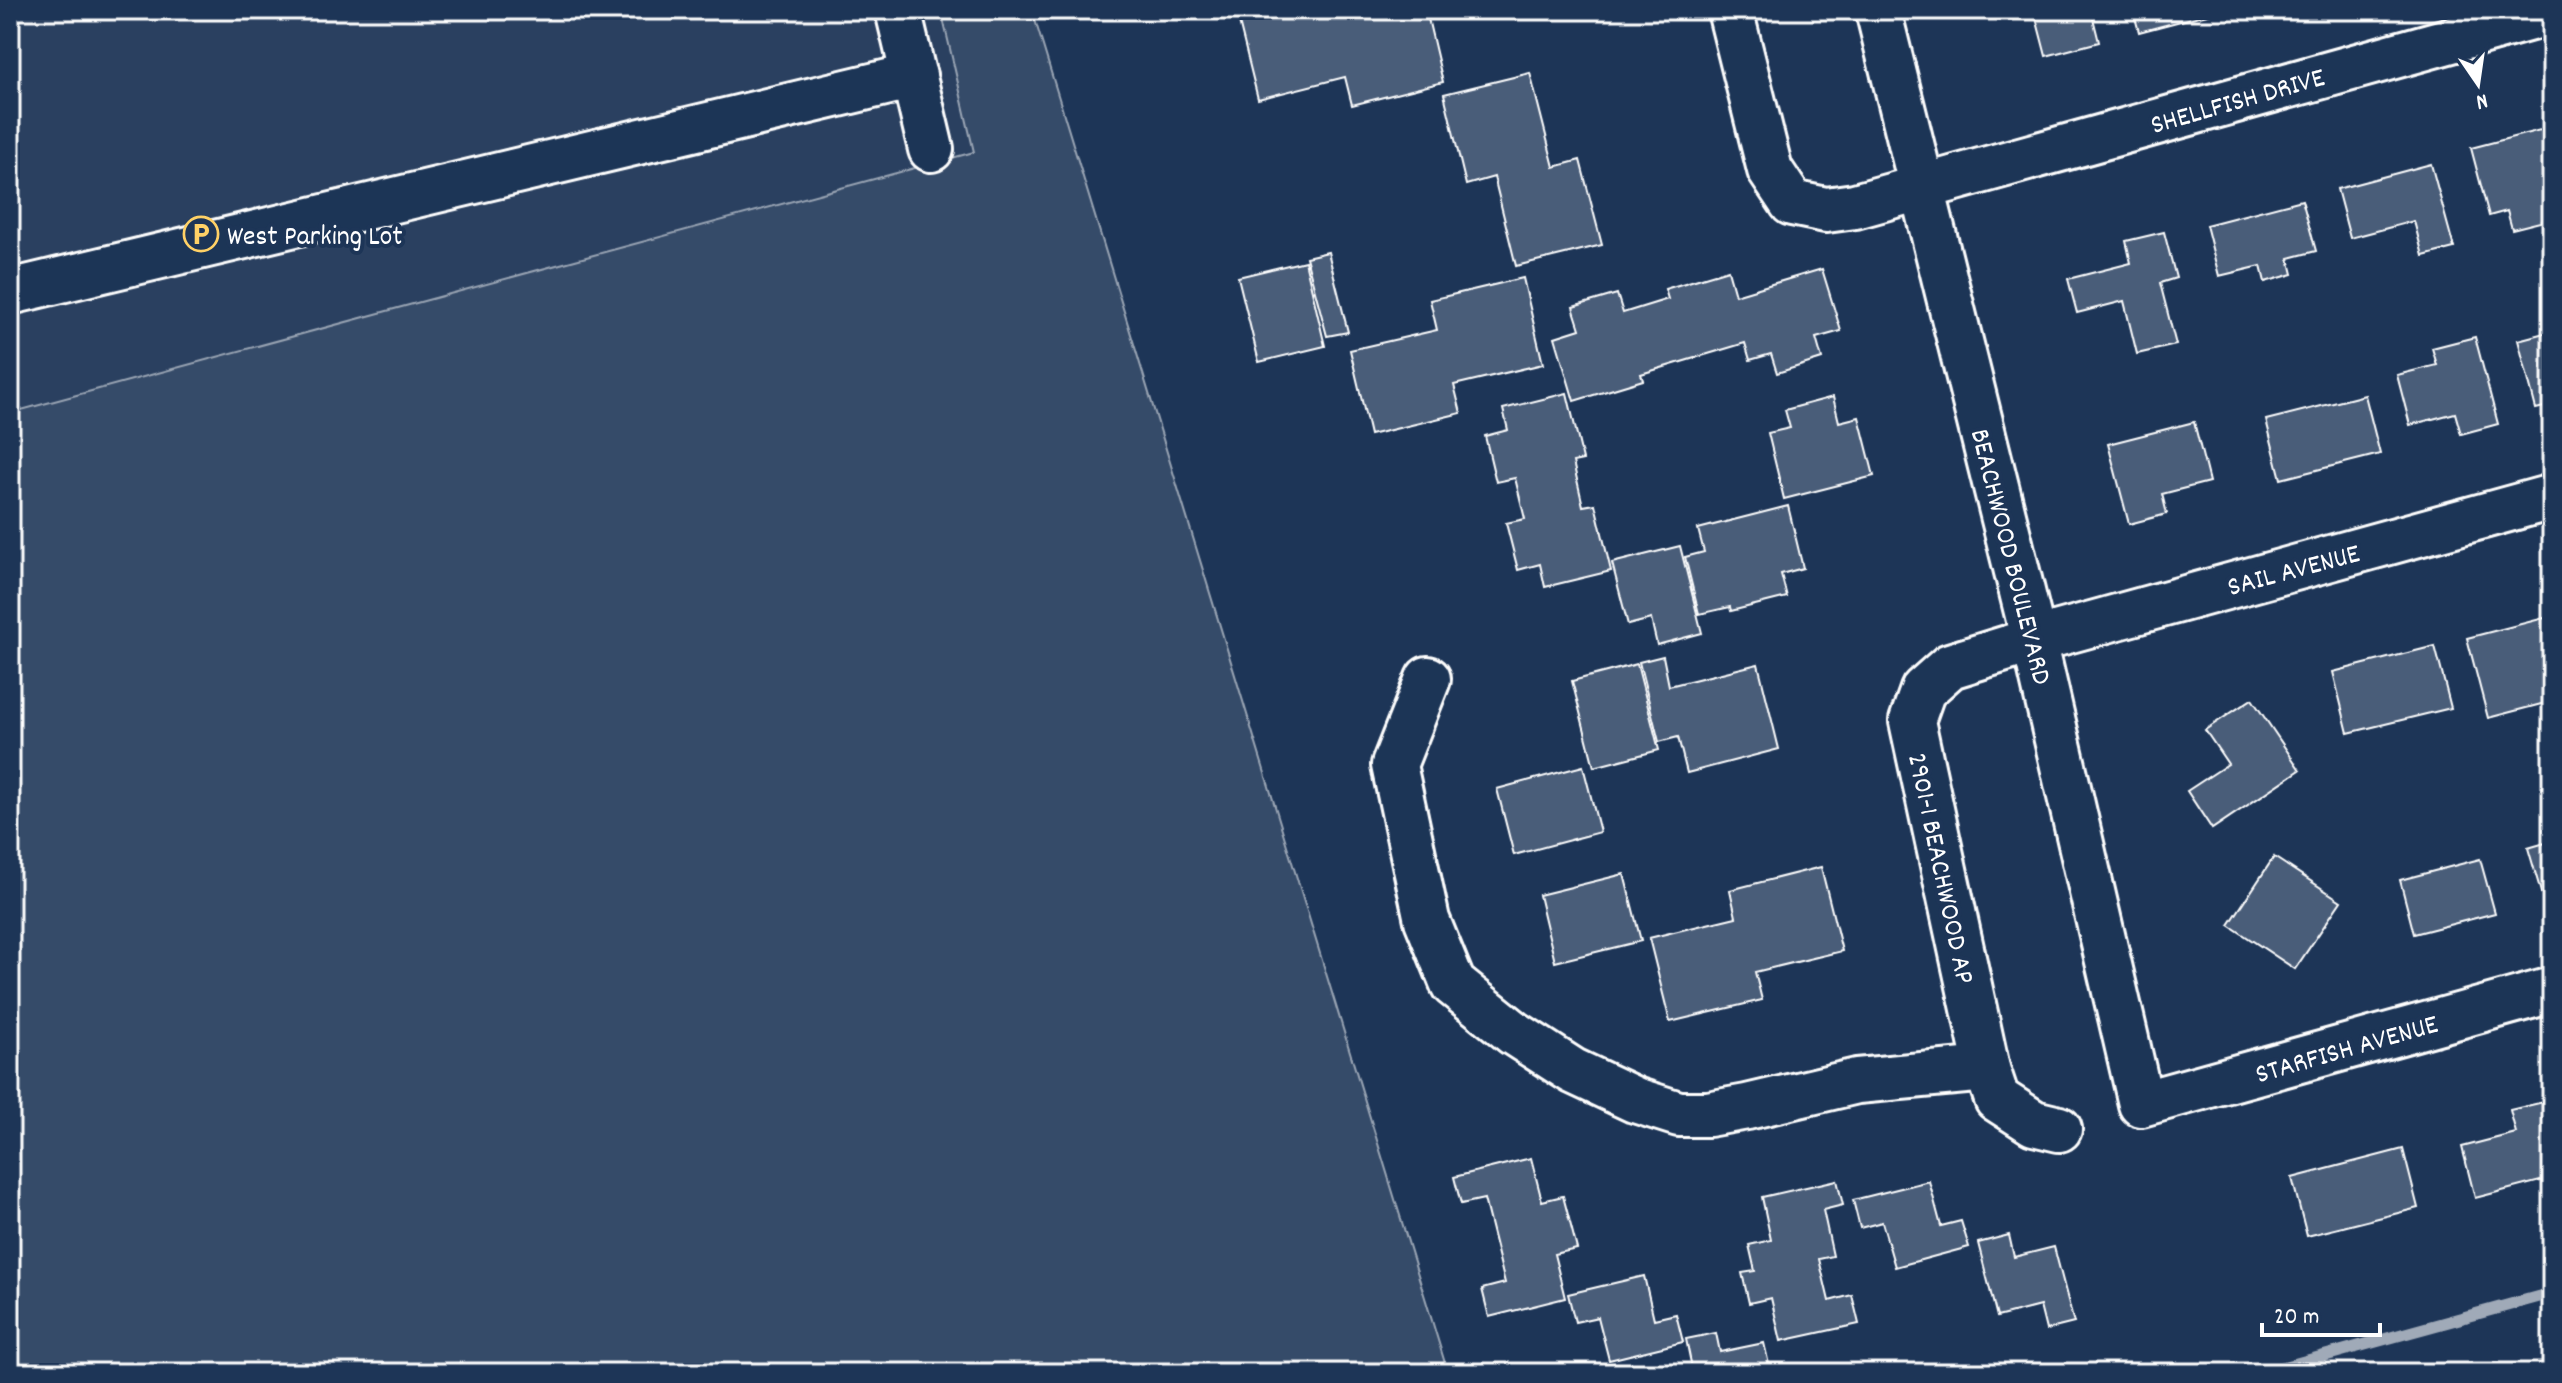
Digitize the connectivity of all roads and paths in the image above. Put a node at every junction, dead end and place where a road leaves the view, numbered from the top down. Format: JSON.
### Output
{"nodes":[{"id":1,"x":898,"y":10,"type":"edge"},
{"id":2,"x":1730,"y":10,"type":"edge"},
{"id":3,"x":1878,"y":10,"type":"edge"},
{"id":4,"x":2552,"y":12,"type":"edge"},
{"id":5,"x":914,"y":76,"type":"junction"},
{"id":6,"x":931,"y":149,"type":"dead end"},
{"id":7,"x":1922,"y":187,"type":"junction"},
{"id":8,"x":10,"y":292,"type":"edge"},
{"id":9,"x":2552,"y":497,"type":"edge"},
{"id":10,"x":2034,"y":640,"type":"junction"},
{"id":11,"x":1428,"y":679,"type":"dead end"},
{"id":12,"x":2552,"y":990,"type":"edge"},
{"id":13,"x":1987,"y":1069,"type":"junction"},
{"id":14,"x":2141,"y":1104,"type":"joint"},
{"id":15,"x":2059,"y":1129,"type":"dead end"}],
"edges":[{"from":1,"to":5,"type":"street"},
{"from":2,"to":7,"type":"street","name":"SHELLFISH DRIVE"},
{"from":3,"to":7,"type":"street","name":"BEACHWOOD BOULEVARD"},
{"from":4,"to":7,"type":"street","name":"SHELLFISH DRIVE"},
{"from":5,"to":6,"type":"street"},
{"from":5,"to":8,"type":"street"},
{"from":7,"to":10,"type":"street","name":"BEACHWOOD BOULEVARD"},
{"from":9,"to":10,"type":"street","name":"SAIL AVENUE"},
{"from":10,"to":13,"type":"street","name":"2901-1 BEACHWOOD AP"},
{"from":10,"to":14,"type":"street","name":"BEACHWOOD BOULEVARD"},
{"from":11,"to":13,"type":"street"},
{"from":12,"to":14,"type":"street","name":"STARFISH AVENUE"},
{"from":13,"to":15,"type":"street","name":"2901-1 BEACHWOOD AP"}]}
